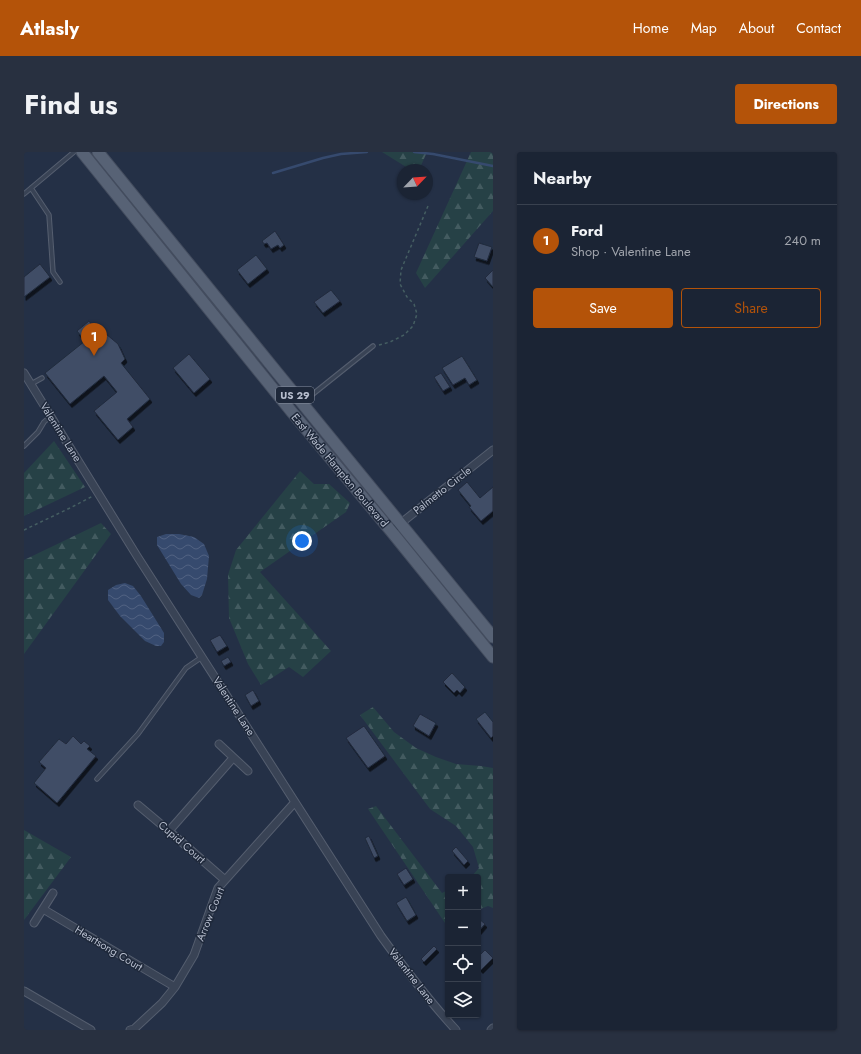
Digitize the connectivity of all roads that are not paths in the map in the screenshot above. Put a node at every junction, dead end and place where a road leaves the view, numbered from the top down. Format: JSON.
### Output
{"nodes":[{"id":1,"x":74,"y":152,"type":"edge"},
{"id":2,"x":82,"y":152,"type":"edge"},
{"id":3,"x":98,"y":152,"type":"edge"},
{"id":4,"x":31,"y":188,"type":"junction"},
{"id":5,"x":24,"y":194,"type":"edge"},
{"id":6,"x":60,"y":282,"type":"dead end"},
{"id":7,"x":373,"y":346,"type":"road end"},
{"id":8,"x":24,"y":373,"type":"edge"},
{"id":9,"x":42,"y":378,"type":"dead end"},
{"id":10,"x":31,"y":384,"type":"junction"},
{"id":11,"x":302,"y":403,"type":"junction"},
{"id":12,"x":51,"y":416,"type":"junction"},
{"id":13,"x":24,"y":446,"type":"edge"},
{"id":14,"x":493,"y":450,"type":"edge"},
{"id":15,"x":400,"y":523,"type":"junction"},
{"id":16,"x":391,"y":531,"type":"junction"},
{"id":17,"x":424,"y":551,"type":"junction"},
{"id":18,"x":414,"y":559,"type":"junction"},
{"id":19,"x":460,"y":596,"type":"junction"},
{"id":20,"x":450,"y":604,"type":"junction"},
{"id":21,"x":493,"y":637,"type":"edge"},
{"id":22,"x":202,"y":657,"type":"junction"},
{"id":23,"x":493,"y":657,"type":"edge"},
{"id":24,"x":219,"y":744,"type":"dead end"},
{"id":25,"x":233,"y":758,"type":"junction"},
{"id":26,"x":248,"y":771,"type":"dead end"},
{"id":27,"x":97,"y":779,"type":"dead end"},
{"id":28,"x":295,"y":802,"type":"junction"},
{"id":29,"x":138,"y":805,"type":"dead end"},
{"id":30,"x":168,"y":830,"type":"junction"},
{"id":31,"x":225,"y":880,"type":"junction"},
{"id":32,"x":54,"y":893,"type":"dead end"},
{"id":33,"x":43,"y":909,"type":"junction"},
{"id":34,"x":34,"y":923,"type":"dead end"},
{"id":35,"x":174,"y":988,"type":"junction"},
{"id":36,"x":24,"y":991,"type":"edge"},
{"id":37,"x":493,"y":1028,"type":"edge"},
{"id":38,"x":91,"y":1030,"type":"edge"},
{"id":39,"x":130,"y":1030,"type":"edge"},
{"id":40,"x":456,"y":1030,"type":"edge"},
{"id":41,"x":491,"y":1030,"type":"edge"}],
"edges":[{"from":1,"to":4,"type":"lane"},
{"from":2,"to":16,"type":"main road","name":"East Wade Hampton Boulevard","number":"US 29"},
{"from":3,"to":11,"type":"main road","name":"East Wade Hampton Boulevard","number":"US 29"},
{"from":4,"to":5,"type":"lane"},
{"from":4,"to":6,"type":"lane"},
{"from":7,"to":11,"type":"lane"},
{"from":8,"to":10,"type":"street","name":"Valentine Lane"},
{"from":9,"to":10,"type":"lane"},
{"from":10,"to":12,"type":"street","name":"Valentine Lane"},
{"from":11,"to":15,"type":"main road","name":"East Wade Hampton Boulevard","number":"US 29"},
{"from":12,"to":13,"type":"lane"},
{"from":12,"to":22,"type":"street","name":"Valentine Lane"},
{"from":14,"to":15,"type":"street","name":"Palmetto Circle"},
{"from":15,"to":16,"type":"street","name":"Palmetto Circle"},
{"from":15,"to":17,"type":"main road","name":"East Wade Hampton Boulevard","number":"US 29"},
{"from":16,"to":18,"type":"main road","name":"East Wade Hampton Boulevard","number":"US 29"},
{"from":17,"to":18,"type":"main road"},
{"from":17,"to":19,"type":"main road","name":"East Wade Hampton Boulevard","number":"US 29"},
{"from":18,"to":20,"type":"main road","name":"East Wade Hampton Boulevard","number":"US 29"},
{"from":19,"to":20,"type":"main road"},
{"from":19,"to":21,"type":"main road","name":"East Wade Hampton Boulevard","number":"US 29"},
{"from":20,"to":23,"type":"main road","name":"East Wade Hampton Boulevard","number":"US 29"},
{"from":22,"to":27,"type":"lane"},
{"from":22,"to":28,"type":"street","name":"Valentine Lane"},
{"from":24,"to":25,"type":"street"},
{"from":25,"to":26,"type":"street"},
{"from":25,"to":30,"type":"street"},
{"from":28,"to":31,"type":"street","name":"Arrow Court"},
{"from":28,"to":40,"type":"street","name":"Valentine Lane"},
{"from":29,"to":30,"type":"street","name":"Cupid Court"},
{"from":30,"to":31,"type":"street","name":"Cupid Court"},
{"from":31,"to":35,"type":"street","name":"Arrow Court"},
{"from":32,"to":33,"type":"street"},
{"from":33,"to":34,"type":"street"},
{"from":33,"to":35,"type":"street","name":"Heartsong Court"},
{"from":35,"to":39,"type":"street","name":"Arrow Court"},
{"from":36,"to":38,"type":"street"},
{"from":37,"to":41,"type":"street"}]}
